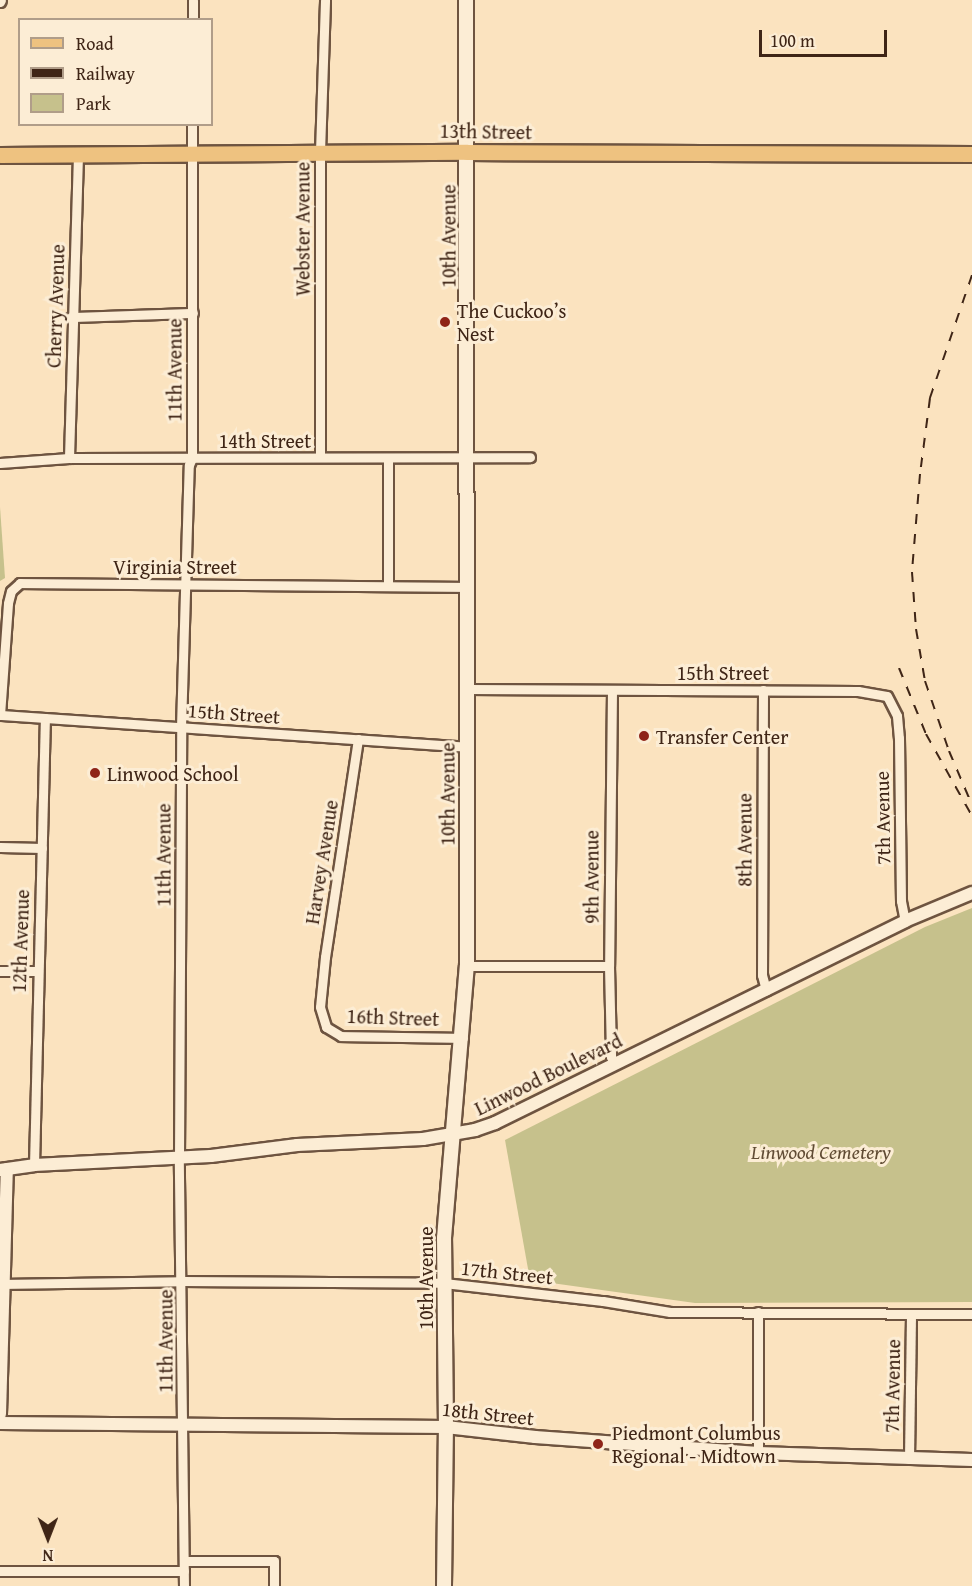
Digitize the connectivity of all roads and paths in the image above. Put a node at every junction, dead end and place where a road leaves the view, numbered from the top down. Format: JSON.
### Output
{"nodes":[{"id":1,"x":193,"y":0,"type":"edge"},
{"id":2,"x":325,"y":0,"type":"edge"},
{"id":3,"x":466,"y":0,"type":"edge"},
{"id":4,"x":193,"y":18,"type":"edge"},
{"id":5,"x":192,"y":126,"type":"edge"},
{"id":6,"x":320,"y":152,"type":"junction"},
{"id":7,"x":467,"y":152,"type":"junction"},
{"id":8,"x":78,"y":154,"type":"junction"},
{"id":9,"x":192,"y":154,"type":"junction"},
{"id":10,"x":972,"y":154,"type":"edge"},
{"id":11,"x":0,"y":155,"type":"edge"},
{"id":12,"x":193,"y":313,"type":"junction"},
{"id":13,"x":72,"y":317,"type":"junction"},
{"id":14,"x":320,"y":457,"type":"junction"},
{"id":15,"x":468,"y":457,"type":"junction"},
{"id":16,"x":530,"y":457,"type":"dead end"},
{"id":17,"x":69,"y":458,"type":"junction"},
{"id":18,"x":192,"y":458,"type":"junction"},
{"id":19,"x":388,"y":458,"type":"junction"},
{"id":20,"x":0,"y":464,"type":"edge"},
{"id":21,"x":186,"y":585,"type":"junction"},
{"id":22,"x":388,"y":586,"type":"junction"},
{"id":23,"x":467,"y":587,"type":"junction"},
{"id":24,"x":468,"y":689,"type":"junction"},
{"id":25,"x":612,"y":690,"type":"junction"},
{"id":26,"x":763,"y":690,"type":"junction"},
{"id":27,"x":895,"y":714,"type":"joint"},
{"id":28,"x":0,"y":715,"type":"edge"},
{"id":29,"x":45,"y":718,"type":"junction"},
{"id":30,"x":181,"y":727,"type":"junction"},
{"id":31,"x":358,"y":739,"type":"junction"},
{"id":32,"x":466,"y":747,"type":"junction"},
{"id":33,"x":0,"y":847,"type":"edge"},
{"id":34,"x":42,"y":848,"type":"junction"},
{"id":35,"x":972,"y":893,"type":"edge"},
{"id":36,"x":905,"y":921,"type":"junction"},
{"id":37,"x":467,"y":966,"type":"junction"},
{"id":38,"x":609,"y":966,"type":"junction"},
{"id":39,"x":0,"y":971,"type":"edge"},
{"id":40,"x":38,"y":971,"type":"junction"},
{"id":41,"x":766,"y":990,"type":"junction"},
{"id":42,"x":321,"y":991,"type":"joint"},
{"id":43,"x":463,"y":1038,"type":"junction"},
{"id":44,"x":615,"y":1064,"type":"junction"},
{"id":45,"x":454,"y":1136,"type":"junction"},
{"id":46,"x":179,"y":1158,"type":"junction"},
{"id":47,"x":34,"y":1165,"type":"junction"},
{"id":48,"x":3,"y":1170,"type":"edge"},
{"id":49,"x":182,"y":1281,"type":"junction"},
{"id":50,"x":444,"y":1283,"type":"junction"},
{"id":51,"x":2,"y":1284,"type":"edge"},
{"id":52,"x":758,"y":1311,"type":"junction"},
{"id":53,"x":911,"y":1314,"type":"junction"},
{"id":54,"x":972,"y":1314,"type":"edge"},
{"id":55,"x":0,"y":1414,"type":"edge"},
{"id":56,"x":0,"y":1423,"type":"edge"},
{"id":57,"x":184,"y":1425,"type":"junction"},
{"id":58,"x":446,"y":1427,"type":"junction"},
{"id":59,"x":758,"y":1453,"type":"junction"},
{"id":60,"x":909,"y":1459,"type":"junction"},
{"id":61,"x":972,"y":1460,"type":"edge"},
{"id":62,"x":184,"y":1561,"type":"junction"},
{"id":63,"x":184,"y":1571,"type":"junction"},
{"id":64,"x":0,"y":1572,"type":"edge"},
{"id":65,"x":184,"y":1586,"type":"edge"},
{"id":66,"x":274,"y":1586,"type":"edge"},
{"id":67,"x":444,"y":1586,"type":"edge"}],
"edges":[{"from":1,"to":4,"type":"street"},
{"from":2,"to":6,"type":"street","name":"Webster Avenue"},
{"from":3,"to":7,"type":"main road","name":"10th Avenue"},
{"from":5,"to":9,"type":"street","name":"11th Avenue"},
{"from":6,"to":7,"type":"main road","name":"13th Street"},
{"from":6,"to":9,"type":"main road","name":"13th Street"},
{"from":6,"to":14,"type":"street","name":"Webster Avenue"},
{"from":7,"to":10,"type":"main road","name":"13th Street"},
{"from":7,"to":15,"type":"main road","name":"10th Avenue"},
{"from":8,"to":9,"type":"main road","name":"13th Street"},
{"from":8,"to":11,"type":"main road","name":"13th Street"},
{"from":8,"to":13,"type":"street","name":"Cherry Avenue"},
{"from":9,"to":12,"type":"street","name":"11th Avenue"},
{"from":12,"to":13,"type":"street"},
{"from":12,"to":18,"type":"street","name":"11th Avenue"},
{"from":13,"to":17,"type":"street","name":"Cherry Avenue"},
{"from":14,"to":18,"type":"street","name":"14th Street"},
{"from":14,"to":19,"type":"street","name":"14th Street"},
{"from":15,"to":16,"type":"street","name":"14th Street"},
{"from":15,"to":19,"type":"street","name":"14th Street"},
{"from":15,"to":23,"type":"main road","name":"10th Avenue"},
{"from":17,"to":18,"type":"street","name":"14th Street"},
{"from":17,"to":20,"type":"street","name":"14th Street"},
{"from":18,"to":21,"type":"street","name":"11th Avenue"},
{"from":19,"to":22,"type":"street"},
{"from":21,"to":22,"type":"street","name":"Virginia Street"},
{"from":21,"to":28,"type":"street","name":"Virginia Street"},
{"from":21,"to":30,"type":"street","name":"11th Avenue"},
{"from":22,"to":23,"type":"street","name":"Virginia Street"},
{"from":23,"to":24,"type":"main road","name":"10th Avenue"},
{"from":24,"to":25,"type":"street","name":"15th Street"},
{"from":24,"to":32,"type":"main road","name":"10th Avenue"},
{"from":25,"to":26,"type":"street","name":"15th Street"},
{"from":25,"to":38,"type":"street","name":"9th Avenue"},
{"from":26,"to":27,"type":"street","name":"15th Street"},
{"from":26,"to":41,"type":"street","name":"8th Avenue"},
{"from":27,"to":36,"type":"street","name":"7th Avenue"},
{"from":28,"to":29,"type":"street","name":"15th Street"},
{"from":29,"to":30,"type":"street","name":"15th Street"},
{"from":29,"to":34,"type":"street","name":"12th Avenue"},
{"from":30,"to":31,"type":"street","name":"15th Street"},
{"from":30,"to":46,"type":"street","name":"11th Avenue"},
{"from":31,"to":32,"type":"street","name":"15th Street"},
{"from":31,"to":42,"type":"street","name":"Harvey Avenue"},
{"from":32,"to":37,"type":"main road","name":"10th Avenue"},
{"from":33,"to":34,"type":"street"},
{"from":34,"to":40,"type":"street","name":"12th Avenue"},
{"from":35,"to":36,"type":"street","name":"Linwood Boulevard"},
{"from":36,"to":41,"type":"street","name":"Linwood Boulevard"},
{"from":37,"to":38,"type":"street"},
{"from":37,"to":43,"type":"main road","name":"10th Avenue"},
{"from":38,"to":44,"type":"street","name":"9th Avenue"},
{"from":39,"to":40,"type":"street"},
{"from":40,"to":47,"type":"street","name":"12th Avenue"},
{"from":41,"to":44,"type":"street","name":"Linwood Boulevard"},
{"from":42,"to":43,"type":"street","name":"16th Street"},
{"from":43,"to":45,"type":"main road","name":"10th Avenue"},
{"from":44,"to":45,"type":"street","name":"Linwood Boulevard"},
{"from":45,"to":46,"type":"street","name":"Linwood Boulevard"},
{"from":45,"to":50,"type":"main road","name":"10th Avenue"},
{"from":46,"to":47,"type":"street","name":"Linwood Boulevard"},
{"from":46,"to":49,"type":"street","name":"11th Avenue"},
{"from":47,"to":48,"type":"street","name":"Linwood Boulevard"},
{"from":48,"to":51,"type":"street"},
{"from":49,"to":50,"type":"street","name":"17th Street"},
{"from":49,"to":51,"type":"street","name":"17th Street"},
{"from":49,"to":57,"type":"street","name":"11th Avenue"},
{"from":50,"to":52,"type":"street","name":"17th Street"},
{"from":50,"to":58,"type":"main road","name":"10th Avenue"},
{"from":51,"to":55,"type":"street"},
{"from":52,"to":53,"type":"street","name":"17th Street"},
{"from":52,"to":59,"type":"street"},
{"from":53,"to":54,"type":"street","name":"17th Street"},
{"from":53,"to":60,"type":"street","name":"7th Avenue"},
{"from":56,"to":57,"type":"street","name":"18th Street"},
{"from":57,"to":58,"type":"street","name":"18th Street"},
{"from":57,"to":62,"type":"street","name":"11th Avenue"},
{"from":58,"to":59,"type":"street","name":"18th Street"},
{"from":58,"to":67,"type":"main road","name":"10th Avenue"},
{"from":59,"to":60,"type":"street","name":"18th Street"},
{"from":60,"to":61,"type":"street","name":"18th Street"},
{"from":62,"to":63,"type":"street","name":"11th Avenue"},
{"from":62,"to":66,"type":"street"},
{"from":63,"to":64,"type":"street"},
{"from":63,"to":65,"type":"street","name":"11th Avenue"}]}
